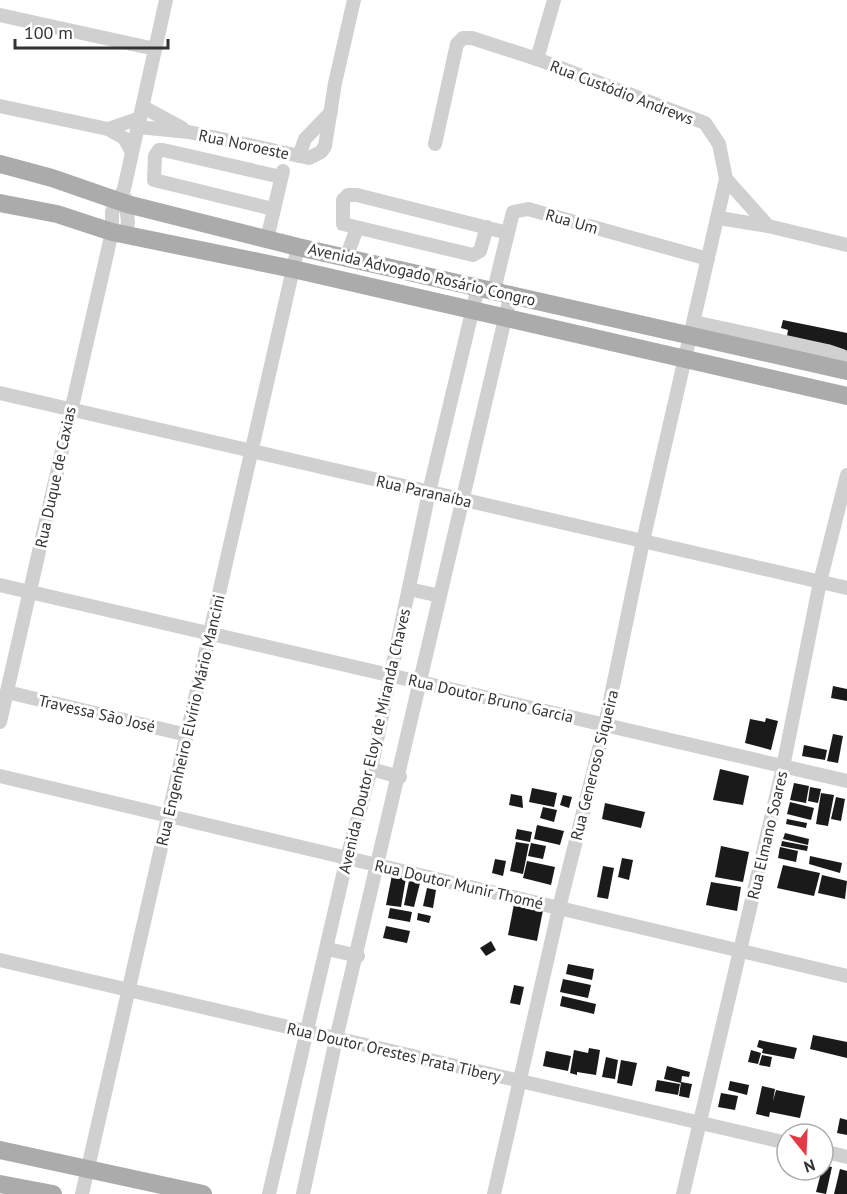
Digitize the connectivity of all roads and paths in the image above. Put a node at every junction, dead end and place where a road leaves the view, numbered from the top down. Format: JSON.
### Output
{"nodes":[{"id":1,"x":166,"y":0,"type":"edge"},
{"id":2,"x":354,"y":0,"type":"edge"},
{"id":3,"x":554,"y":0,"type":"edge"},
{"id":4,"x":0,"y":15,"type":"edge"},
{"id":5,"x":155,"y":49,"type":"junction"},
{"id":6,"x":537,"y":59,"type":"junction"},
{"id":7,"x":0,"y":106,"type":"edge"},
{"id":8,"x":331,"y":112,"type":"junction"},
{"id":9,"x":140,"y":117,"type":"junction"},
{"id":10,"x":108,"y":129,"type":"junction"},
{"id":11,"x":189,"y":132,"type":"junction"},
{"id":12,"x":435,"y":144,"type":"dead end"},
{"id":13,"x":132,"y":152,"type":"junction"},
{"id":14,"x":299,"y":156,"type":"junction"},
{"id":15,"x":0,"y":164,"type":"edge"},
{"id":16,"x":726,"y":179,"type":"junction"},
{"id":17,"x":122,"y":198,"type":"junction"},
{"id":18,"x":0,"y":203,"type":"edge"},
{"id":19,"x":273,"y":209,"type":"junction"},
{"id":20,"x":719,"y":218,"type":"junction"},
{"id":21,"x":768,"y":226,"type":"junction"},
{"id":22,"x":487,"y":227,"type":"junction"},
{"id":23,"x":357,"y":228,"type":"junction"},
{"id":24,"x":119,"y":233,"type":"junction"},
{"id":25,"x":508,"y":233,"type":"junction"},
{"id":26,"x":267,"y":239,"type":"junction"},
{"id":27,"x":847,"y":245,"type":"edge"},
{"id":28,"x":298,"y":247,"type":"junction"},
{"id":29,"x":346,"y":258,"type":"junction"},
{"id":30,"x":708,"y":260,"type":"junction"},
{"id":31,"x":388,"y":268,"type":"junction"},
{"id":32,"x":293,"y":269,"type":"junction"},
{"id":33,"x":382,"y":290,"type":"junction"},
{"id":34,"x":494,"y":290,"type":"junction"},
{"id":35,"x":472,"y":310,"type":"junction"},
{"id":36,"x":597,"y":315,"type":"junction"},
{"id":37,"x":505,"y":318,"type":"junction"},
{"id":38,"x":692,"y":329,"type":"junction"},
{"id":39,"x":590,"y":337,"type":"junction"},
{"id":40,"x":781,"y":358,"type":"junction"},
{"id":41,"x":685,"y":359,"type":"junction"},
{"id":42,"x":847,"y":361,"type":"edge"},
{"id":43,"x":847,"y":371,"type":"edge"},
{"id":44,"x":777,"y":379,"type":"junction"},
{"id":45,"x":0,"y":393,"type":"edge"},
{"id":46,"x":847,"y":396,"type":"edge"},
{"id":47,"x":70,"y":409,"type":"junction"},
{"id":48,"x":251,"y":451,"type":"junction"},
{"id":49,"x":847,"y":475,"type":"edge"},
{"id":50,"x":429,"y":492,"type":"junction"},
{"id":51,"x":464,"y":500,"type":"junction"},
{"id":52,"x":643,"y":541,"type":"junction"},
{"id":53,"x":820,"y":582,"type":"junction"},
{"id":54,"x":0,"y":585,"type":"edge"},
{"id":55,"x":847,"y":588,"type":"edge"},
{"id":56,"x":409,"y":589,"type":"junction"},
{"id":57,"x":30,"y":591,"type":"junction"},
{"id":58,"x":440,"y":596,"type":"junction"},
{"id":59,"x":210,"y":633,"type":"junction"},
{"id":60,"x":391,"y":675,"type":"junction"},
{"id":61,"x":422,"y":682,"type":"junction"},
{"id":62,"x":7,"y":692,"type":"junction"},
{"id":63,"x":0,"y":722,"type":"edge"},
{"id":64,"x":605,"y":725,"type":"junction"},
{"id":65,"x":187,"y":735,"type":"junction"},
{"id":66,"x":783,"y":766,"type":"junction"},
{"id":67,"x":371,"y":769,"type":"junction"},
{"id":68,"x":0,"y":776,"type":"edge"},
{"id":69,"x":400,"y":777,"type":"junction"},
{"id":70,"x":847,"y":781,"type":"edge"},
{"id":71,"x":168,"y":816,"type":"junction"},
{"id":72,"x":347,"y":858,"type":"junction"},
{"id":73,"x":379,"y":866,"type":"junction"},
{"id":74,"x":559,"y":908,"type":"junction"},
{"id":75,"x":328,"y":950,"type":"junction"},
{"id":76,"x":739,"y":951,"type":"junction"},
{"id":77,"x":358,"y":956,"type":"junction"},
{"id":78,"x":0,"y":960,"type":"edge"},
{"id":79,"x":847,"y":976,"type":"edge"},
{"id":80,"x":128,"y":990,"type":"junction"},
{"id":81,"x":306,"y":1031,"type":"junction"},
{"id":82,"x":336,"y":1039,"type":"junction"},
{"id":83,"x":520,"y":1081,"type":"junction"},
{"id":84,"x":698,"y":1122,"type":"junction"},
{"id":85,"x":775,"y":1140,"type":"edge"},
{"id":86,"x":0,"y":1150,"type":"edge"},
{"id":87,"x":19,"y":1154,"type":"junction"},
{"id":88,"x":0,"y":1159,"type":"edge"},
{"id":89,"x":88,"y":1168,"type":"junction"},
{"id":90,"x":1,"y":1184,"type":"edge"},
{"id":91,"x":178,"y":1192,"type":"edge"},
{"id":92,"x":53,"y":1194,"type":"edge"},
{"id":93,"x":81,"y":1194,"type":"edge"},
{"id":94,"x":203,"y":1194,"type":"edge"},
{"id":95,"x":269,"y":1194,"type":"edge"},
{"id":96,"x":303,"y":1194,"type":"edge"},
{"id":97,"x":494,"y":1194,"type":"edge"},
{"id":98,"x":683,"y":1194,"type":"edge"}],
"edges":[{"from":1,"to":5,"type":"street","name":"Rua Duque de Caxias"},
{"from":2,"to":8,"type":"street"},
{"from":3,"to":6,"type":"street"},
{"from":4,"to":5,"type":"street"},
{"from":5,"to":9,"type":"street","name":"Rua Duque de Caxias"},
{"from":6,"to":12,"type":"street","name":"Rua Custódio Andrews"},
{"from":6,"to":16,"type":"street","name":"Rua Custódio Andrews"},
{"from":7,"to":10,"type":"street"},
{"from":8,"to":14,"type":"street","name":"Rua Noroeste"},
{"from":8,"to":14,"type":"street","name":"Rua Noroeste"},
{"from":9,"to":10,"type":"street"},
{"from":9,"to":11,"type":"street","name":"Rua Noroeste"},
{"from":9,"to":11,"type":"street","name":"Rua Noroeste"},
{"from":9,"to":13,"type":"street","name":"Rua Duque de Caxias"},
{"from":10,"to":13,"type":"street"},
{"from":11,"to":14,"type":"street","name":"Rua Noroeste"},
{"from":13,"to":17,"type":"street","name":"Rua Duque de Caxias"},
{"from":15,"to":17,"type":"main road","name":"Avenida Advogado Rosário Congro"},
{"from":16,"to":20,"type":"street","name":"Rua Generoso Siqueira"},
{"from":16,"to":21,"type":"street"},
{"from":17,"to":24,"type":"street","name":"Rua Duque de Caxias"},
{"from":17,"to":26,"type":"main road","name":"Avenida Advogado Rosário Congro"},
{"from":18,"to":24,"type":"main road","name":"Avenida Advogado Rosário Congro"},
{"from":19,"to":19,"type":"street"},
{"from":19,"to":26,"type":"street"},
{"from":20,"to":21,"type":"street"},
{"from":20,"to":30,"type":"street","name":"Rua Generoso Siqueira"},
{"from":21,"to":27,"type":"street"},
{"from":22,"to":23,"type":"street"},
{"from":22,"to":23,"type":"street"},
{"from":22,"to":25,"type":"street"},
{"from":23,"to":29,"type":"street"},
{"from":24,"to":32,"type":"main road","name":"Avenida Advogado Rosário Congro"},
{"from":24,"to":47,"type":"street","name":"Rua Duque de Caxias"},
{"from":25,"to":30,"type":"street","name":"Rua Um"},
{"from":25,"to":34,"type":"street","name":"Rua Um"},
{"from":26,"to":28,"type":"main road","name":"Avenida Advogado Rosário Congro"},
{"from":28,"to":29,"type":"main road","name":"Avenida Advogado Rosário Congro"},
{"from":28,"to":32,"type":"street","name":"Rua Engenheiro Elvírio Mário Mancini"},
{"from":29,"to":31,"type":"main road","name":"Avenida Advogado Rosário Congro"},
{"from":30,"to":38,"type":"street","name":"Rua Generoso Siqueira"},
{"from":31,"to":33,"type":"street"},
{"from":31,"to":34,"type":"main road","name":"Avenida Advogado Rosário Congro"},
{"from":32,"to":33,"type":"main road","name":"Avenida Advogado Rosário Congro"},
{"from":32,"to":48,"type":"street","name":"Rua Engenheiro Elvírio Mário Mancini"},
{"from":33,"to":35,"type":"main road","name":"Avenida Advogado Rosário Congro"},
{"from":34,"to":35,"type":"street","name":"Avenida Doutor Eloy de Miranda Chaves"},
{"from":34,"to":36,"type":"main road","name":"Avenida Advogado Rosário Congro"},
{"from":34,"to":37,"type":"street","name":"Avenida Doutor Eloy de Miranda Chaves"},
{"from":35,"to":37,"type":"main road","name":"Avenida Advogado Rosário Congro"},
{"from":35,"to":50,"type":"street","name":"Avenida Doutor Eloy de Miranda Chaves"},
{"from":36,"to":38,"type":"main road","name":"Avenida Advogado Rosário Congro"},
{"from":36,"to":39,"type":"main road"},
{"from":37,"to":39,"type":"main road","name":"Avenida Advogado Rosário Congro"},
{"from":37,"to":51,"type":"street","name":"Avenida Doutor Eloy de Miranda Chaves"},
{"from":38,"to":40,"type":"main road","name":"Avenida Advogado Rosário Congro"},
{"from":38,"to":41,"type":"street","name":"Rua Generoso Siqueira"},
{"from":38,"to":42,"type":"street"},
{"from":39,"to":41,"type":"main road","name":"Avenida Advogado Rosário Congro"},
{"from":40,"to":43,"type":"main road","name":"Avenida Advogado Rosário Congro"},
{"from":40,"to":44,"type":"main road"},
{"from":41,"to":44,"type":"main road","name":"Avenida Advogado Rosário Congro"},
{"from":41,"to":52,"type":"street","name":"Rua Generoso Siqueira"},
{"from":44,"to":46,"type":"main road","name":"Avenida Advogado Rosário Congro"},
{"from":45,"to":47,"type":"street","name":"Rua Paranaíba"},
{"from":47,"to":48,"type":"street","name":"Rua Paranaíba"},
{"from":47,"to":57,"type":"street","name":"Rua Duque de Caxias"},
{"from":48,"to":50,"type":"street","name":"Rua Paranaíba"},
{"from":48,"to":59,"type":"street","name":"Rua Engenheiro Elvírio Mário Mancini"},
{"from":49,"to":53,"type":"street","name":"Rua Elmano Soares"},
{"from":50,"to":51,"type":"street","name":"Rua Paranaíba"},
{"from":50,"to":56,"type":"street","name":"Avenida Doutor Eloy de Miranda Chaves"},
{"from":51,"to":52,"type":"street","name":"Rua Paranaíba"},
{"from":51,"to":58,"type":"street","name":"Avenida Doutor Eloy de Miranda Chaves"},
{"from":52,"to":53,"type":"street","name":"Rua Paranaíba"},
{"from":52,"to":64,"type":"street","name":"Rua Generoso Siqueira"},
{"from":53,"to":55,"type":"street","name":"Rua Paranaíba"},
{"from":53,"to":66,"type":"street","name":"Rua Elmano Soares"},
{"from":54,"to":57,"type":"street","name":"Rua Doutor Bruno Garcia"},
{"from":56,"to":58,"type":"street"},
{"from":56,"to":60,"type":"street","name":"Avenida Doutor Eloy de Miranda Chaves"},
{"from":57,"to":59,"type":"street","name":"Rua Doutor Bruno Garcia"},
{"from":57,"to":62,"type":"street","name":"Rua Duque de Caxias"},
{"from":58,"to":61,"type":"street","name":"Avenida Doutor Eloy de Miranda Chaves"},
{"from":59,"to":60,"type":"street","name":"Rua Doutor Bruno Garcia"},
{"from":59,"to":65,"type":"street","name":"Rua Engenheiro Elvírio Mário Mancini"},
{"from":60,"to":61,"type":"street","name":"Rua Doutor Bruno Garcia"},
{"from":60,"to":67,"type":"street","name":"Avenida Doutor Eloy de Miranda Chaves"},
{"from":61,"to":64,"type":"street","name":"Rua Doutor Bruno Garcia"},
{"from":61,"to":69,"type":"street","name":"Avenida Doutor Eloy de Miranda Chaves"},
{"from":62,"to":63,"type":"street","name":"Rua Duque de Caxias"},
{"from":62,"to":65,"type":"street","name":"Travessa São José"},
{"from":64,"to":66,"type":"street","name":"Rua Doutor Bruno Garcia"},
{"from":64,"to":74,"type":"street","name":"Rua Generoso Siqueira"},
{"from":65,"to":71,"type":"street","name":"Rua Engenheiro Elvírio Mário Mancini"},
{"from":66,"to":70,"type":"street","name":"Rua Doutor Bruno Garcia"},
{"from":66,"to":76,"type":"street","name":"Rua Elmano Soares"},
{"from":67,"to":69,"type":"street"},
{"from":67,"to":72,"type":"street","name":"Avenida Doutor Eloy de Miranda Chaves"},
{"from":68,"to":71,"type":"street","name":"Rua Doutor Munir Thomé"},
{"from":69,"to":73,"type":"street","name":"Avenida Doutor Eloy de Miranda Chaves"},
{"from":71,"to":72,"type":"street","name":"Rua Doutor Munir Thomé"},
{"from":71,"to":80,"type":"street","name":"Rua Engenheiro Elvírio Mário Mancini"},
{"from":72,"to":73,"type":"street","name":"Rua Doutor Munir Thomé"},
{"from":72,"to":75,"type":"street","name":"Avenida Doutor Eloy de Miranda Chaves"},
{"from":73,"to":74,"type":"street","name":"Rua Doutor Munir Thomé"},
{"from":73,"to":77,"type":"street","name":"Avenida Doutor Eloy de Miranda Chaves"},
{"from":74,"to":76,"type":"street","name":"Rua Doutor Munir Thomé"},
{"from":74,"to":83,"type":"street","name":"Rua Generoso Siqueira"},
{"from":75,"to":77,"type":"street"},
{"from":75,"to":81,"type":"street","name":"Avenida Doutor Eloy de Miranda Chaves"},
{"from":76,"to":79,"type":"street","name":"Rua Doutor Munir Thomé"},
{"from":76,"to":84,"type":"street","name":"Rua Elmano Soares"},
{"from":77,"to":82,"type":"street","name":"Avenida Doutor Eloy de Miranda Chaves"},
{"from":78,"to":80,"type":"street","name":"Rua Doutor Orestes Prata Tibery"},
{"from":80,"to":81,"type":"street","name":"Rua Doutor Orestes Prata Tibery"},
{"from":80,"to":89,"type":"street","name":"Rua Engenheiro Elvírio Mário Mancini"},
{"from":81,"to":82,"type":"street","name":"Rua Doutor Orestes Prata Tibery"},
{"from":81,"to":95,"type":"street","name":"Avenida Doutor Eloy de Miranda Chaves"},
{"from":82,"to":83,"type":"street","name":"Rua Doutor Orestes Prata Tibery"},
{"from":82,"to":96,"type":"street","name":"Avenida Doutor Eloy de Miranda Chaves"},
{"from":83,"to":84,"type":"street","name":"Rua Doutor Orestes Prata Tibery"},
{"from":83,"to":97,"type":"street","name":"Rua Generoso Siqueira"},
{"from":84,"to":85,"type":"street","name":"Rua Doutor Orestes Prata Tibery"},
{"from":84,"to":98,"type":"street","name":"Rua Elmano Soares"},
{"from":86,"to":87,"type":"main road"},
{"from":87,"to":88,"type":"main road"},
{"from":87,"to":89,"type":"main road"},
{"from":89,"to":91,"type":"main road"},
{"from":89,"to":93,"type":"street","name":"Rua Engenheiro Elvírio Mário Mancini"},
{"from":90,"to":92,"type":"main road"},
{"from":91,"to":94,"type":"main road"}]}
